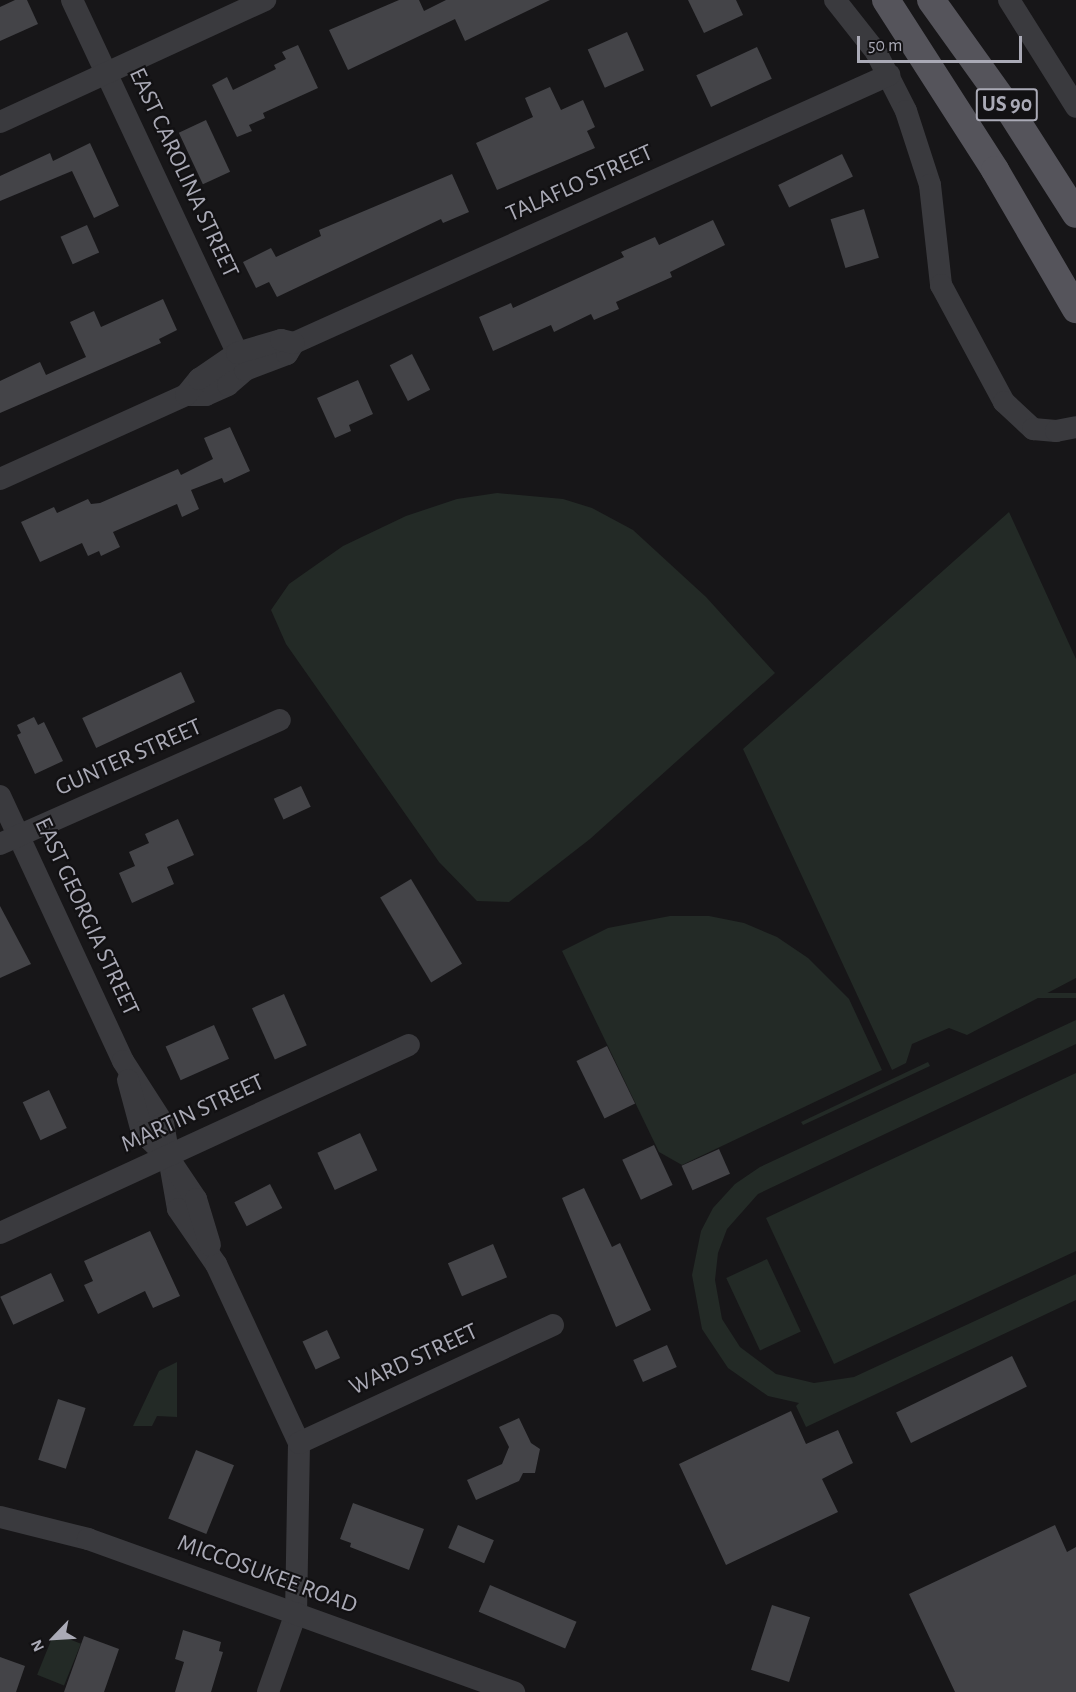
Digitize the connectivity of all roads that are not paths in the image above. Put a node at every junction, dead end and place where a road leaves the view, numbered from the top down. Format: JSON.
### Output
{"nodes":[{"id":1,"x":72,"y":0,"type":"edge"},
{"id":2,"x":265,"y":0,"type":"edge"},
{"id":3,"x":835,"y":0,"type":"edge"},
{"id":4,"x":886,"y":0,"type":"edge"},
{"id":5,"x":931,"y":0,"type":"edge"},
{"id":6,"x":1009,"y":0,"type":"edge"},
{"id":7,"x":106,"y":74,"type":"junction"},
{"id":8,"x":889,"y":75,"type":"junction"},
{"id":9,"x":1076,"y":107,"type":"edge"},
{"id":10,"x":0,"y":122,"type":"edge"},
{"id":11,"x":1076,"y":214,"type":"edge"},
{"id":12,"x":1076,"y":309,"type":"edge"},
{"id":13,"x":241,"y":361,"type":"junction"},
{"id":14,"x":1076,"y":428,"type":"edge"},
{"id":15,"x":0,"y":479,"type":"edge"},
{"id":16,"x":280,"y":720,"type":"dead end"},
{"id":17,"x":0,"y":796,"type":"edge"},
{"id":18,"x":9,"y":840,"type":"edge"},
{"id":19,"x":409,"y":1045,"type":"dead end"},
{"id":20,"x":167,"y":1156,"type":"junction"},
{"id":21,"x":0,"y":1233,"type":"edge"},
{"id":22,"x":552,"y":1325,"type":"dead end"},
{"id":23,"x":299,"y":1443,"type":"junction"},
{"id":24,"x":0,"y":1516,"type":"edge"},
{"id":25,"x":296,"y":1613,"type":"junction"},
{"id":26,"x":268,"y":1692,"type":"edge"},
{"id":27,"x":514,"y":1692,"type":"edge"}],
"edges":[{"from":1,"to":7,"type":"street","name":"EAST CAROLINA STREET"},
{"from":2,"to":7,"type":"street"},
{"from":3,"to":8,"type":"street"},
{"from":4,"to":12,"type":"main road","number":"US 90"},
{"from":5,"to":11,"type":"main road","number":"US 90"},
{"from":6,"to":9,"type":"street"},
{"from":7,"to":10,"type":"street"},
{"from":7,"to":13,"type":"street","name":"EAST CAROLINA STREET"},
{"from":8,"to":13,"type":"street","name":"TALAFLO STREET"},
{"from":8,"to":14,"type":"street"},
{"from":13,"to":15,"type":"street","name":"TALAFLO STREET"},
{"from":16,"to":18,"type":"street","name":"GUNTER STREET"},
{"from":17,"to":18,"type":"street","name":"EAST GEORGIA STREET"},
{"from":18,"to":20,"type":"street","name":"EAST GEORGIA STREET"},
{"from":19,"to":20,"type":"street","name":"MARTIN STREET"},
{"from":20,"to":21,"type":"street","name":"MARTIN STREET"},
{"from":20,"to":23,"type":"street","name":"EAST GEORGIA STREET"},
{"from":22,"to":23,"type":"street","name":"WARD STREET"},
{"from":23,"to":25,"type":"street","name":"EAST GEORGIA STREET"},
{"from":24,"to":25,"type":"street","name":"MICCOSUKEE ROAD"},
{"from":25,"to":26,"type":"street","name":"EAST GEORGIA STREET"},
{"from":25,"to":27,"type":"street","name":"MICCOSUKEE ROAD"}]}
